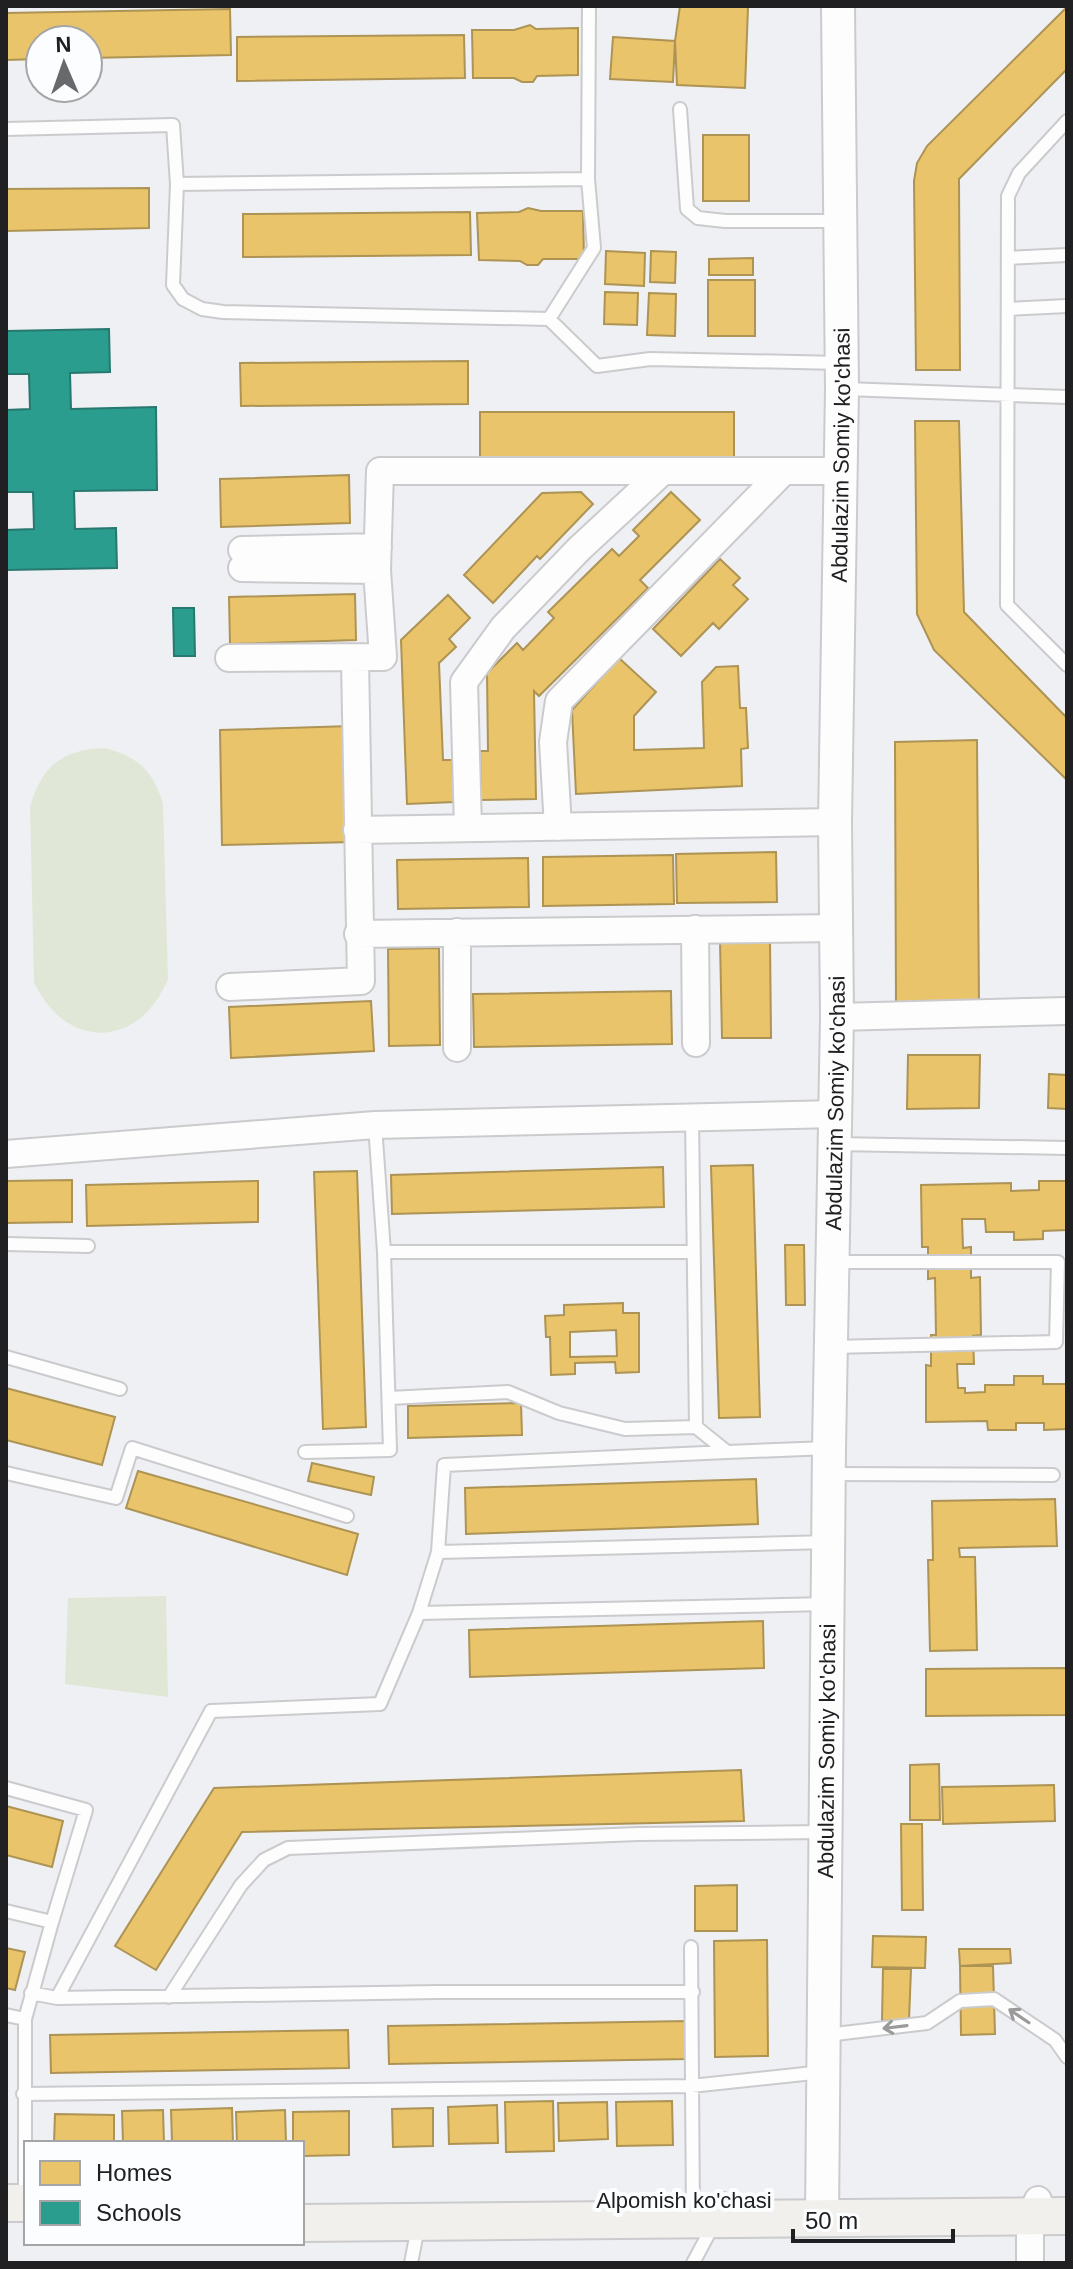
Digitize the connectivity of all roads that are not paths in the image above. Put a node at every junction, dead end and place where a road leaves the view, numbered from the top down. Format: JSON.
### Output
{"nodes":[{"id":1,"x":589,"y":6,"type":"edge"},
{"id":2,"x":838,"y":6,"type":"edge"},
{"id":3,"x":680,"y":109,"type":"dead end"},
{"id":4,"x":1067,"y":121,"type":"edge"},
{"id":5,"x":6,"y":129,"type":"edge"},
{"id":6,"x":588,"y":179,"type":"junction"},
{"id":7,"x":177,"y":184,"type":"junction"},
{"id":8,"x":841,"y":221,"type":"junction"},
{"id":9,"x":1067,"y":255,"type":"edge"},
{"id":10,"x":1008,"y":258,"type":"junction"},
{"id":11,"x":1067,"y":306,"type":"edge"},
{"id":12,"x":1008,"y":309,"type":"junction"},
{"id":13,"x":549,"y":319,"type":"junction"},
{"id":14,"x":842,"y":376,"type":"junction"},
{"id":15,"x":1007,"y":393,"type":"junction"},
{"id":16,"x":1067,"y":397,"type":"edge"},
{"id":17,"x":663,"y":471,"type":"junction"},
{"id":18,"x":784,"y":471,"type":"junction"},
{"id":19,"x":841,"y":471,"type":"junction"},
{"id":20,"x":378,"y":558,"type":"junction"},
{"id":21,"x":242,"y":559,"type":"dead end"},
{"id":22,"x":229,"y":658,"type":"dead end"},
{"id":23,"x":355,"y":659,"type":"junction"},
{"id":24,"x":1067,"y":665,"type":"edge"},
{"id":25,"x":835,"y":822,"type":"junction"},
{"id":26,"x":558,"y":827,"type":"junction"},
{"id":27,"x":468,"y":828,"type":"junction"},
{"id":28,"x":357,"y":830,"type":"junction"},
{"id":29,"x":837,"y":928,"type":"junction"},
{"id":30,"x":695,"y":929,"type":"junction"},
{"id":31,"x":457,"y":932,"type":"junction"},
{"id":32,"x":358,"y":934,"type":"junction"},
{"id":33,"x":230,"y":987,"type":"dead end"},
{"id":34,"x":1067,"y":1011,"type":"edge"},
{"id":35,"x":837,"y":1017,"type":"junction"},
{"id":36,"x":696,"y":1043,"type":"dead end"},
{"id":37,"x":457,"y":1048,"type":"dead end"},
{"id":38,"x":692,"y":1117,"type":"junction"},
{"id":39,"x":375,"y":1125,"type":"junction"},
{"id":40,"x":836,"y":1129,"type":"junction"},
{"id":41,"x":1067,"y":1148,"type":"edge"},
{"id":42,"x":6,"y":1154,"type":"edge"},
{"id":43,"x":6,"y":1244,"type":"edge"},
{"id":44,"x":88,"y":1246,"type":"dead end"},
{"id":45,"x":384,"y":1252,"type":"junction"},
{"id":46,"x":693,"y":1252,"type":"junction"},
{"id":47,"x":833,"y":1262,"type":"junction"},
{"id":48,"x":831,"y":1347,"type":"junction"},
{"id":49,"x":6,"y":1357,"type":"edge"},
{"id":50,"x":120,"y":1389,"type":"dead end"},
{"id":51,"x":389,"y":1398,"type":"junction"},
{"id":52,"x":696,"y":1427,"type":"junction"},
{"id":53,"x":305,"y":1452,"type":"dead end"},
{"id":54,"x":727,"y":1452,"type":"junction"},
{"id":55,"x":828,"y":1461,"type":"junction"},
{"id":56,"x":6,"y":1473,"type":"edge"},
{"id":57,"x":1053,"y":1475,"type":"dead end"},
{"id":58,"x":347,"y":1516,"type":"dead end"},
{"id":59,"x":828,"y":1542,"type":"junction"},
{"id":60,"x":438,"y":1552,"type":"junction"},
{"id":61,"x":827,"y":1604,"type":"junction"},
{"id":62,"x":419,"y":1613,"type":"junction"},
{"id":63,"x":6,"y":1788,"type":"edge"},
{"id":64,"x":826,"y":1832,"type":"junction"},
{"id":65,"x":6,"y":1911,"type":"edge"},
{"id":66,"x":52,"y":1922,"type":"junction"},
{"id":67,"x":691,"y":1947,"type":"dead end"},
{"id":68,"x":693,"y":1992,"type":"junction"},
{"id":69,"x":31,"y":1993,"type":"junction"},
{"id":70,"x":169,"y":1997,"type":"junction"},
{"id":71,"x":57,"y":1998,"type":"junction"},
{"id":72,"x":6,"y":2015,"type":"edge"},
{"id":73,"x":25,"y":2019,"type":"junction"},
{"id":74,"x":824,"y":2035,"type":"junction"},
{"id":75,"x":1067,"y":2057,"type":"edge"},
{"id":76,"x":823,"y":2072,"type":"junction"},
{"id":77,"x":691,"y":2086,"type":"junction"},
{"id":78,"x":23,"y":2094,"type":"junction"},
{"id":79,"x":24,"y":2141,"type":"edge"},
{"id":80,"x":304,"y":2203,"type":"edge"},
{"id":81,"x":1051,"y":2208,"type":"edge"},
{"id":82,"x":707,"y":2209,"type":"junction"},
{"id":83,"x":822,"y":2209,"type":"junction"},
{"id":84,"x":304,"y":2223,"type":"edge"},
{"id":85,"x":418,"y":2223,"type":"junction"},
{"id":86,"x":411,"y":2263,"type":"edge"},
{"id":87,"x":693,"y":2263,"type":"edge"},
{"id":88,"x":1030,"y":2263,"type":"edge"}],
"edges":[{"from":1,"to":6,"type":"lane"},
{"from":2,"to":8,"type":"street","name":"Abdulazim Somiy ko'chasi"},
{"from":3,"to":8,"type":"lane"},
{"from":4,"to":10,"type":"lane"},
{"from":5,"to":7,"type":"lane"},
{"from":6,"to":7,"type":"lane"},
{"from":6,"to":13,"type":"lane"},
{"from":7,"to":13,"type":"lane"},
{"from":8,"to":14,"type":"street","name":"Abdulazim Somiy ko'chasi"},
{"from":9,"to":10,"type":"lane"},
{"from":10,"to":12,"type":"lane"},
{"from":11,"to":12,"type":"lane"},
{"from":12,"to":15,"type":"lane"},
{"from":13,"to":14,"type":"lane"},
{"from":14,"to":15,"type":"lane"},
{"from":14,"to":19,"type":"street","name":"Abdulazim Somiy ko'chasi"},
{"from":15,"to":16,"type":"lane"},
{"from":15,"to":24,"type":"lane"},
{"from":17,"to":18,"type":"street"},
{"from":17,"to":20,"type":"street"},
{"from":17,"to":27,"type":"street"},
{"from":18,"to":19,"type":"street"},
{"from":18,"to":26,"type":"street"},
{"from":19,"to":25,"type":"street","name":"Abdulazim Somiy ko'chasi"},
{"from":20,"to":21,"type":"street"},
{"from":20,"to":23,"type":"street"},
{"from":22,"to":23,"type":"street"},
{"from":23,"to":28,"type":"street"},
{"from":25,"to":26,"type":"street"},
{"from":25,"to":29,"type":"street","name":"Abdulazim Somiy ko'chasi"},
{"from":26,"to":27,"type":"street"},
{"from":27,"to":28,"type":"street"},
{"from":28,"to":32,"type":"street"},
{"from":29,"to":30,"type":"street"},
{"from":29,"to":35,"type":"street","name":"Abdulazim Somiy ko'chasi"},
{"from":30,"to":31,"type":"street"},
{"from":30,"to":36,"type":"street"},
{"from":31,"to":32,"type":"street"},
{"from":31,"to":37,"type":"street"},
{"from":32,"to":33,"type":"street"},
{"from":34,"to":35,"type":"street"},
{"from":35,"to":40,"type":"street","name":"Abdulazim Somiy ko'chasi"},
{"from":38,"to":39,"type":"street"},
{"from":38,"to":40,"type":"street"},
{"from":38,"to":46,"type":"lane"},
{"from":39,"to":42,"type":"street"},
{"from":39,"to":45,"type":"lane"},
{"from":40,"to":41,"type":"lane"},
{"from":40,"to":47,"type":"street","name":"Abdulazim Somiy ko'chasi"},
{"from":43,"to":44,"type":"lane"},
{"from":45,"to":46,"type":"lane"},
{"from":45,"to":51,"type":"lane"},
{"from":46,"to":52,"type":"lane"},
{"from":47,"to":48,"type":"street","name":"Abdulazim Somiy ko'chasi"},
{"from":47,"to":48,"type":"lane"},
{"from":48,"to":55,"type":"street","name":"Abdulazim Somiy ko'chasi"},
{"from":49,"to":50,"type":"lane"},
{"from":51,"to":52,"type":"lane"},
{"from":51,"to":53,"type":"lane"},
{"from":52,"to":54,"type":"lane"},
{"from":54,"to":55,"type":"lane"},
{"from":54,"to":60,"type":"lane"},
{"from":55,"to":57,"type":"lane"},
{"from":55,"to":59,"type":"street","name":"Abdulazim Somiy ko'chasi"},
{"from":56,"to":58,"type":"lane"},
{"from":59,"to":60,"type":"lane"},
{"from":59,"to":61,"type":"street","name":"Abdulazim Somiy ko'chasi"},
{"from":60,"to":62,"type":"lane"},
{"from":61,"to":62,"type":"lane"},
{"from":61,"to":64,"type":"street","name":"Abdulazim Somiy ko'chasi"},
{"from":62,"to":71,"type":"lane"},
{"from":63,"to":66,"type":"lane"},
{"from":64,"to":70,"type":"lane"},
{"from":64,"to":74,"type":"street","name":"Abdulazim Somiy ko'chasi"},
{"from":65,"to":66,"type":"lane"},
{"from":66,"to":69,"type":"lane"},
{"from":67,"to":68,"type":"lane"},
{"from":68,"to":70,"type":"lane"},
{"from":68,"to":77,"type":"lane"},
{"from":69,"to":71,"type":"lane"},
{"from":69,"to":73,"type":"lane"},
{"from":70,"to":71,"type":"lane"},
{"from":72,"to":73,"type":"lane"},
{"from":73,"to":78,"type":"lane"},
{"from":75,"to":74,"type":"lane","one_way":true},
{"from":74,"to":76,"type":"street","name":"Abdulazim Somiy ko'chasi"},
{"from":76,"to":77,"type":"lane"},
{"from":76,"to":83,"type":"street","name":"Abdulazim Somiy ko'chasi"},
{"from":77,"to":78,"type":"lane"},
{"from":77,"to":82,"type":"lane"},
{"from":78,"to":79,"type":"lane"},
{"from":80,"to":82,"type":"main road","name":"Alpomish ko'chasi"},
{"from":81,"to":83,"type":"main road","name":"Alpomish ko'chasi"},
{"from":81,"to":88,"type":"street"},
{"from":82,"to":83,"type":"main road","name":"Alpomish ko'chasi"},
{"from":82,"to":85,"type":"main road"},
{"from":82,"to":87,"type":"lane"},
{"from":84,"to":85,"type":"main road"},
{"from":85,"to":86,"type":"lane"}]}
